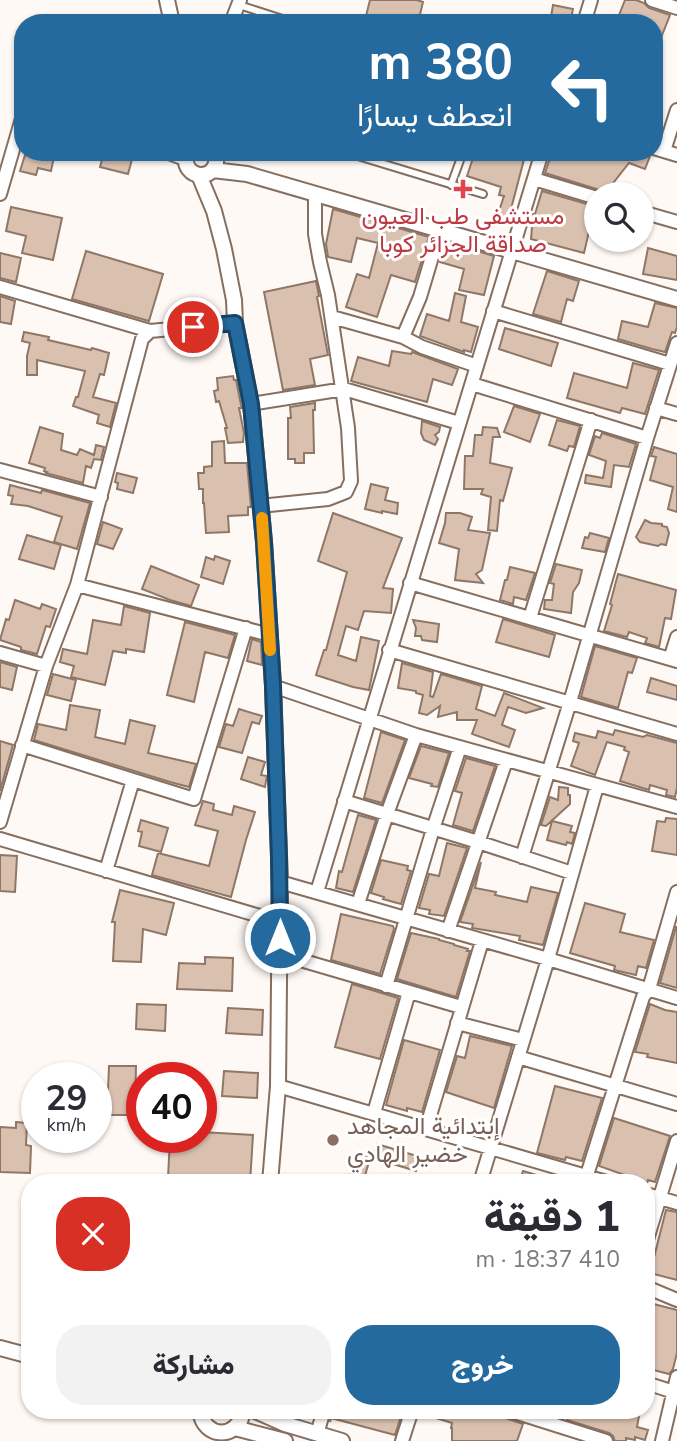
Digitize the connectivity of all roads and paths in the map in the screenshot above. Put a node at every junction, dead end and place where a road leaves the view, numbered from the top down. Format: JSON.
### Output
{"nodes":[{"id":1,"x":652,"y":0,"type":"edge"},
{"id":2,"x":240,"y":3,"type":"edge"},
{"id":3,"x":677,"y":8,"type":"edge"},
{"id":4,"x":270,"y":14,"type":"edge"},
{"id":5,"x":677,"y":110,"type":"edge"},
{"id":6,"x":14,"y":146,"type":"edge"},
{"id":7,"x":665,"y":151,"type":"edge"},
{"id":8,"x":186,"y":161,"type":"edge"},
{"id":9,"x":375,"y":161,"type":"edge"},
{"id":10,"x":460,"y":161,"type":"edge"},
{"id":11,"x":539,"y":161,"type":"edge"},
{"id":12,"x":211,"y":165,"type":"edge"},
{"id":13,"x":534,"y":179,"type":"junction"},
{"id":14,"x":452,"y":184,"type":"junction"},
{"id":15,"x":0,"y":194,"type":"edge"},
{"id":16,"x":315,"y":194,"type":"junction"},
{"id":17,"x":483,"y":194,"type":"dead end"},
{"id":18,"x":584,"y":194,"type":"edge"},
{"id":19,"x":654,"y":215,"type":"edge"},
{"id":20,"x":677,"y":222,"type":"edge"},
{"id":21,"x":440,"y":230,"type":"junction"},
{"id":22,"x":512,"y":251,"type":"junction"},
{"id":23,"x":0,"y":286,"type":"edge"},
{"id":24,"x":677,"y":299,"type":"edge"},
{"id":25,"x":494,"y":312,"type":"junction"},
{"id":26,"x":332,"y":317,"type":"junction"},
{"id":27,"x":235,"y":323,"type":"junction"},
{"id":28,"x":150,"y":331,"type":"junction"},
{"id":29,"x":403,"y":337,"type":"junction"},
{"id":30,"x":677,"y":343,"type":"edge"},
{"id":31,"x":670,"y":364,"type":"junction"},
{"id":32,"x":477,"y":366,"type":"junction"},
{"id":33,"x":472,"y":384,"type":"junction"},
{"id":34,"x":344,"y":389,"type":"junction"},
{"id":35,"x":251,"y":404,"type":"junction"},
{"id":36,"x":656,"y":408,"type":"junction"},
{"id":37,"x":677,"y":414,"type":"edge"},
{"id":38,"x":591,"y":420,"type":"junction"},
{"id":39,"x":460,"y":423,"type":"junction"},
{"id":40,"x":647,"y":438,"type":"junction"},
{"id":41,"x":0,"y":470,"type":"edge"},
{"id":42,"x":101,"y":497,"type":"junction"},
{"id":43,"x":260,"y":506,"type":"junction"},
{"id":44,"x":410,"y":583,"type":"junction"},
{"id":45,"x":77,"y":585,"type":"junction"},
{"id":46,"x":530,"y":618,"type":"junction"},
{"id":47,"x":246,"y":628,"type":"junction"},
{"id":48,"x":270,"y":635,"type":"junction"},
{"id":49,"x":588,"y":635,"type":"junction"},
{"id":50,"x":677,"y":637,"type":"edge"},
{"id":51,"x":389,"y":650,"type":"junction"},
{"id":52,"x":0,"y":653,"type":"edge"},
{"id":53,"x":673,"y":660,"type":"edge"},
{"id":54,"x":46,"y":666,"type":"junction"},
{"id":55,"x":273,"y":686,"type":"junction"},
{"id":56,"x":570,"y":702,"type":"junction"},
{"id":57,"x":369,"y":719,"type":"junction"},
{"id":58,"x":677,"y":734,"type":"edge"},
{"id":59,"x":416,"y":735,"type":"junction"},
{"id":60,"x":22,"y":745,"type":"junction"},
{"id":61,"x":460,"y":747,"type":"junction"},
{"id":62,"x":506,"y":761,"type":"junction"},
{"id":63,"x":547,"y":771,"type":"junction"},
{"id":64,"x":133,"y":780,"type":"junction"},
{"id":65,"x":597,"y":786,"type":"junction"},
{"id":66,"x":344,"y":801,"type":"junction"},
{"id":67,"x":677,"y":807,"type":"edge"},
{"id":68,"x":387,"y":814,"type":"junction"},
{"id":69,"x":0,"y":822,"type":"edge"},
{"id":70,"x":433,"y":829,"type":"junction"},
{"id":71,"x":0,"y":839,"type":"edge"},
{"id":72,"x":478,"y":842,"type":"junction"},
{"id":73,"x":522,"y":857,"type":"junction"},
{"id":74,"x":106,"y":871,"type":"junction"},
{"id":75,"x":572,"y":873,"type":"junction"},
{"id":76,"x":279,"y":882,"type":"junction"},
{"id":77,"x":317,"y":892,"type":"junction"},
{"id":78,"x":676,"y":900,"type":"edge"},
{"id":79,"x":358,"y":904,"type":"junction"},
{"id":80,"x":406,"y":918,"type":"junction"},
{"id":81,"x":280,"y":922,"type":"junction"},
{"id":82,"x":449,"y":930,"type":"junction"},
{"id":83,"x":482,"y":941,"type":"junction"},
{"id":84,"x":280,"y":954,"type":"junction"},
{"id":85,"x":548,"y":959,"type":"junction"},
{"id":86,"x":386,"y":986,"type":"junction"},
{"id":87,"x":649,"y":989,"type":"junction"},
{"id":88,"x":409,"y":992,"type":"junction"},
{"id":89,"x":677,"y":998,"type":"edge"},
{"id":90,"x":461,"y":1007,"type":"junction"},
{"id":91,"x":457,"y":1023,"type":"junction"},
{"id":92,"x":523,"y":1040,"type":"junction"},
{"id":93,"x":518,"y":1058,"type":"junction"},
{"id":94,"x":278,"y":1086,"type":"junction"},
{"id":95,"x":614,"y":1086,"type":"junction"},
{"id":96,"x":677,"y":1104,"type":"edge"},
{"id":97,"x":374,"y":1113,"type":"junction"},
{"id":98,"x":426,"y":1129,"type":"junction"},
{"id":99,"x":677,"y":1141,"type":"edge"},
{"id":100,"x":491,"y":1148,"type":"junction"},
{"id":101,"x":271,"y":1174,"type":"edge"},
{"id":102,"x":483,"y":1174,"type":"edge"},
{"id":103,"x":583,"y":1174,"type":"edge"},
{"id":104,"x":587,"y":1174,"type":"edge"},
{"id":105,"x":655,"y":1197,"type":"edge"},
{"id":106,"x":659,"y":1199,"type":"junction"},
{"id":107,"x":677,"y":1203,"type":"edge"},
{"id":108,"x":655,"y":1213,"type":"edge"},
{"id":109,"x":655,"y":1291,"type":"edge"},
{"id":110,"x":677,"y":1300,"type":"edge"},
{"id":111,"x":0,"y":1348,"type":"edge"},
{"id":112,"x":21,"y":1354,"type":"edge"},
{"id":113,"x":677,"y":1377,"type":"edge"},
{"id":114,"x":655,"y":1386,"type":"edge"},
{"id":115,"x":675,"y":1392,"type":"edge"},
{"id":116,"x":201,"y":1419,"type":"edge"},
{"id":117,"x":202,"y":1419,"type":"edge"},
{"id":118,"x":274,"y":1419,"type":"edge"},
{"id":119,"x":321,"y":1419,"type":"edge"},
{"id":120,"x":409,"y":1419,"type":"edge"},
{"id":121,"x":536,"y":1419,"type":"edge"},
{"id":122,"x":233,"y":1433,"type":"edge"},
{"id":123,"x":317,"y":1434,"type":"junction"},
{"id":124,"x":203,"y":1441,"type":"edge"},
{"id":125,"x":285,"y":1441,"type":"edge"},
{"id":126,"x":342,"y":1441,"type":"edge"},
{"id":127,"x":402,"y":1441,"type":"edge"},
{"id":128,"x":606,"y":1441,"type":"edge"},
{"id":129,"x":662,"y":1441,"type":"edge"}],
"edges":[{"from":1,"to":3,"type":"street"},
{"from":2,"to":4,"type":"lane"},
{"from":5,"to":7,"type":"street"},
{"from":6,"to":15,"type":"street"},
{"from":8,"to":12,"type":"street"},
{"from":9,"to":14,"type":"lane"},
{"from":10,"to":14,"type":"lane"},
{"from":11,"to":13,"type":"street"},
{"from":12,"to":16,"type":"street"},
{"from":12,"to":27,"type":"street"},
{"from":13,"to":18,"type":"street"},
{"from":13,"to":22,"type":"street"},
{"from":14,"to":17,"type":"lane"},
{"from":16,"to":21,"type":"street"},
{"from":16,"to":26,"type":"street"},
{"from":19,"to":20,"type":"street"},
{"from":21,"to":22,"type":"street"},
{"from":21,"to":29,"type":"street"},
{"from":22,"to":24,"type":"street"},
{"from":22,"to":25,"type":"street"},
{"from":23,"to":28,"type":"street"},
{"from":25,"to":31,"type":"street"},
{"from":25,"to":32,"type":"street"},
{"from":26,"to":29,"type":"street"},
{"from":26,"to":34,"type":"street"},
{"from":27,"to":28,"type":"street"},
{"from":27,"to":35,"type":"street"},
{"from":28,"to":42,"type":"street"},
{"from":29,"to":32,"type":"street"},
{"from":30,"to":31,"type":"street"},
{"from":31,"to":36,"type":"street"},
{"from":32,"to":33,"type":"street"},
{"from":33,"to":38,"type":"street"},
{"from":33,"to":39,"type":"street"},
{"from":34,"to":35,"type":"street"},
{"from":34,"to":39,"type":"street"},
{"from":34,"to":43,"type":"street"},
{"from":35,"to":43,"type":"street"},
{"from":36,"to":37,"type":"street"},
{"from":36,"to":40,"type":"street"},
{"from":38,"to":40,"type":"street"},
{"from":38,"to":46,"type":"street"},
{"from":39,"to":44,"type":"street"},
{"from":40,"to":49,"type":"street"},
{"from":41,"to":42,"type":"street"},
{"from":42,"to":45,"type":"street"},
{"from":43,"to":48,"type":"street"},
{"from":44,"to":46,"type":"street"},
{"from":44,"to":51,"type":"street"},
{"from":45,"to":47,"type":"street"},
{"from":45,"to":54,"type":"street"},
{"from":46,"to":49,"type":"street"},
{"from":47,"to":48,"type":"street"},
{"from":47,"to":64,"type":"street"},
{"from":48,"to":55,"type":"street"},
{"from":49,"to":53,"type":"street"},
{"from":49,"to":56,"type":"street"},
{"from":50,"to":53,"type":"street"},
{"from":51,"to":56,"type":"street"},
{"from":51,"to":57,"type":"street"},
{"from":52,"to":54,"type":"street"},
{"from":54,"to":60,"type":"street"},
{"from":55,"to":57,"type":"street"},
{"from":55,"to":76,"type":"street"},
{"from":56,"to":58,"type":"street"},
{"from":56,"to":63,"type":"street"},
{"from":57,"to":59,"type":"street"},
{"from":57,"to":66,"type":"street"},
{"from":59,"to":61,"type":"street"},
{"from":59,"to":68,"type":"street"},
{"from":60,"to":64,"type":"street"},
{"from":60,"to":69,"type":"street"},
{"from":61,"to":62,"type":"street"},
{"from":61,"to":70,"type":"street"},
{"from":62,"to":63,"type":"street"},
{"from":62,"to":72,"type":"street"},
{"from":63,"to":65,"type":"street"},
{"from":63,"to":73,"type":"street"},
{"from":64,"to":74,"type":"street"},
{"from":65,"to":67,"type":"street"},
{"from":65,"to":75,"type":"street"},
{"from":66,"to":68,"type":"street"},
{"from":66,"to":77,"type":"street"},
{"from":68,"to":70,"type":"street"},
{"from":68,"to":79,"type":"street"},
{"from":70,"to":72,"type":"street"},
{"from":70,"to":80,"type":"street"},
{"from":71,"to":74,"type":"street"},
{"from":72,"to":73,"type":"street"},
{"from":72,"to":82,"type":"street"},
{"from":73,"to":75,"type":"street"},
{"from":74,"to":81,"type":"street"},
{"from":75,"to":85,"type":"street"},
{"from":76,"to":77,"type":"street"},
{"from":76,"to":81,"type":"street"},
{"from":77,"to":79,"type":"street"},
{"from":78,"to":87,"type":"street"},
{"from":79,"to":80,"type":"street"},
{"from":80,"to":82,"type":"street"},
{"from":80,"to":86,"type":"street"},
{"from":81,"to":84,"type":"street"},
{"from":82,"to":83,"type":"street"},
{"from":83,"to":85,"type":"street"},
{"from":83,"to":90,"type":"street"},
{"from":84,"to":86,"type":"street"},
{"from":84,"to":94,"type":"street"},
{"from":85,"to":87,"type":"street"},
{"from":85,"to":92,"type":"street"},
{"from":86,"to":88,"type":"street"},
{"from":87,"to":89,"type":"street"},
{"from":87,"to":95,"type":"street"},
{"from":88,"to":90,"type":"street"},
{"from":88,"to":97,"type":"street"},
{"from":90,"to":91,"type":"street"},
{"from":91,"to":92,"type":"street"},
{"from":91,"to":98,"type":"street"},
{"from":92,"to":93,"type":"street"},
{"from":93,"to":95,"type":"street"},
{"from":93,"to":100,"type":"street"},
{"from":94,"to":97,"type":"street"},
{"from":94,"to":101,"type":"street"},
{"from":95,"to":96,"type":"street"},
{"from":95,"to":104,"type":"street"},
{"from":97,"to":98,"type":"street"},
{"from":98,"to":100,"type":"street"},
{"from":99,"to":106,"type":"street"},
{"from":100,"to":102,"type":"street"},
{"from":100,"to":103,"type":"street"},
{"from":105,"to":106,"type":"street"},
{"from":106,"to":107,"type":"street"},
{"from":106,"to":108,"type":"street"},
{"from":109,"to":110,"type":"street"},
{"from":111,"to":112,"type":"street"},
{"from":113,"to":115,"type":"street"},
{"from":114,"to":115,"type":"street"},
{"from":115,"to":129,"type":"street"},
{"from":116,"to":124,"type":"street"},
{"from":117,"to":122,"type":"street"},
{"from":118,"to":123,"type":"street"},
{"from":119,"to":123,"type":"street"},
{"from":120,"to":127,"type":"street"},
{"from":121,"to":128,"type":"street"},
{"from":122,"to":125,"type":"street"},
{"from":123,"to":126,"type":"street"}]}
